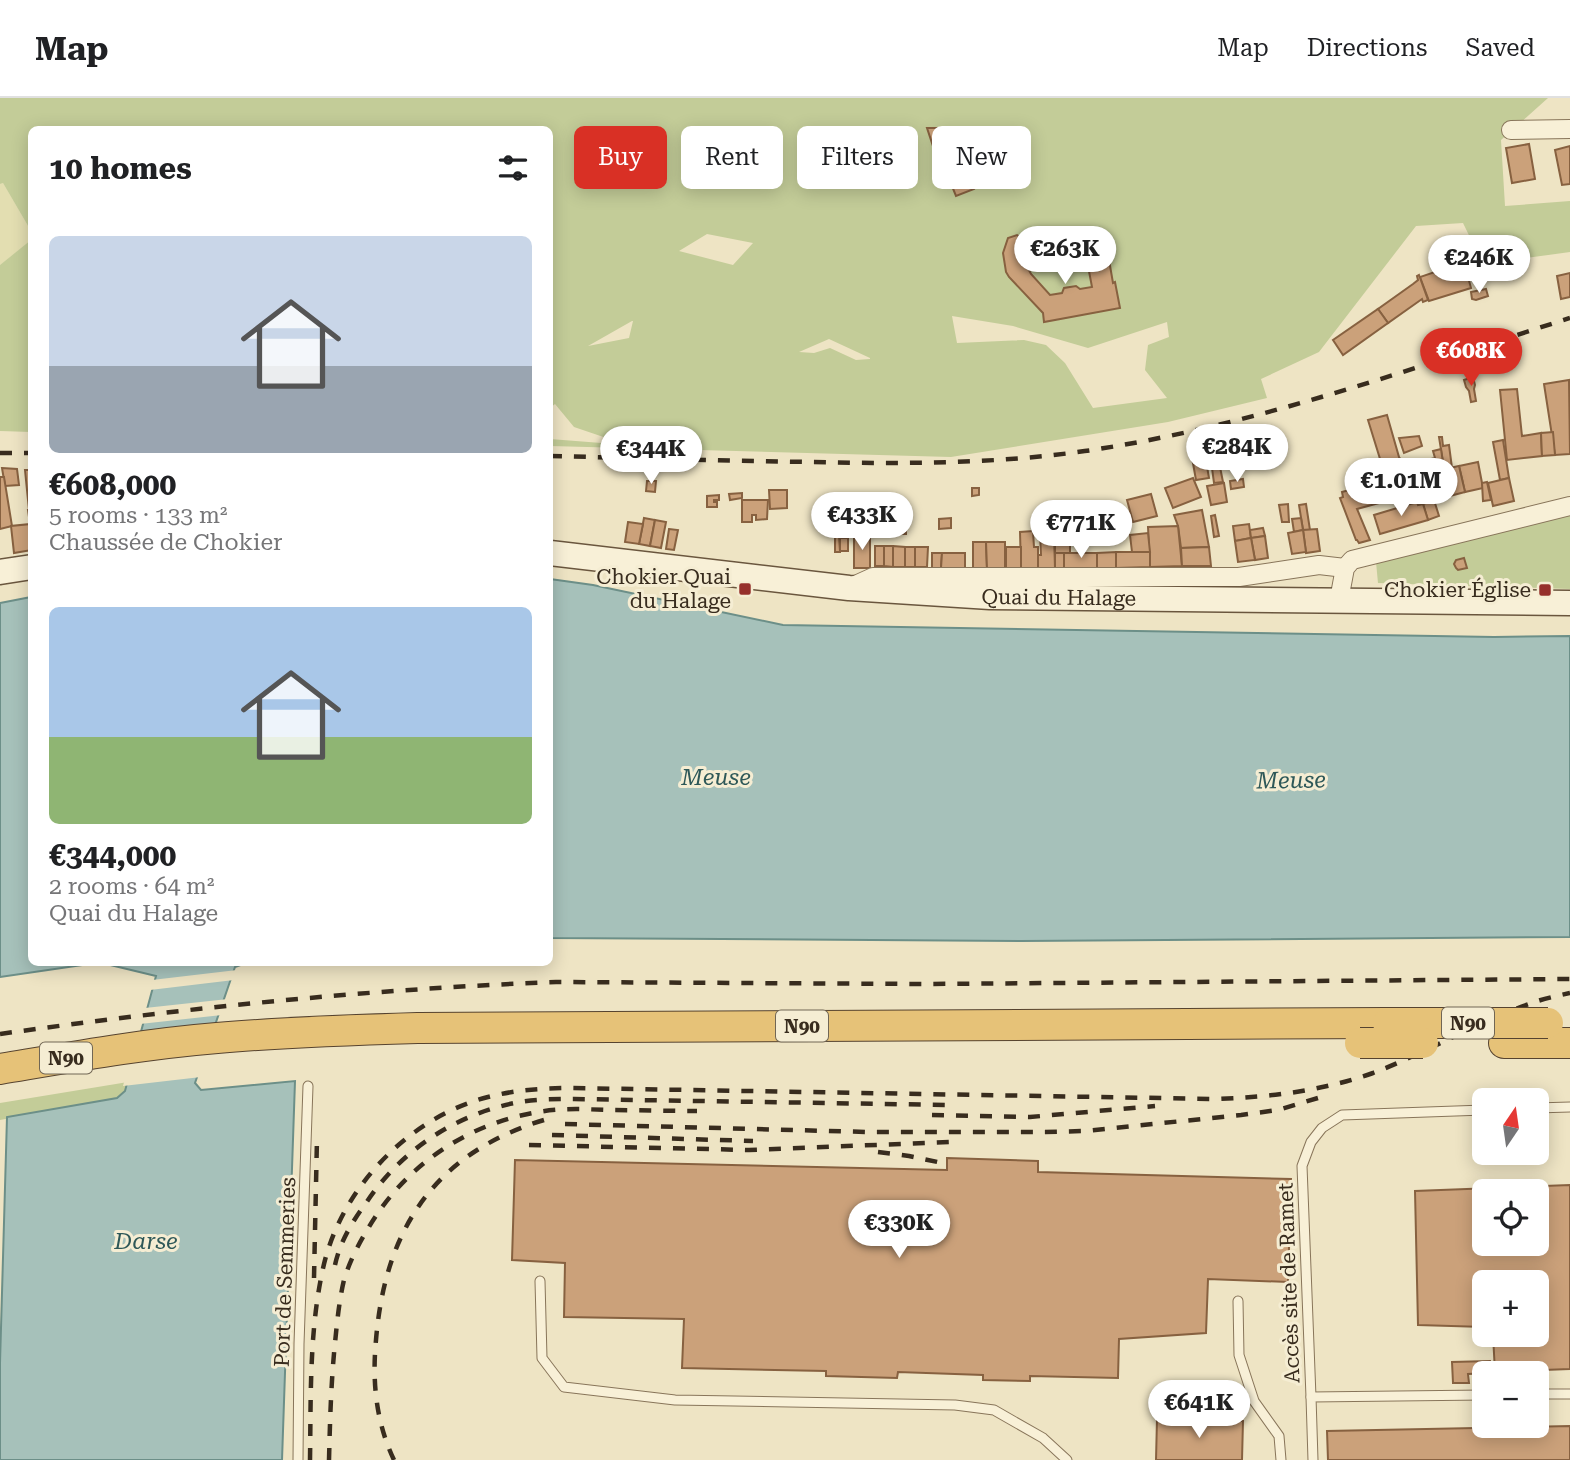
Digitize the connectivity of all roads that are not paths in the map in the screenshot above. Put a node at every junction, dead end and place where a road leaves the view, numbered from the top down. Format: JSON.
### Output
{"nodes":[{"id":1,"x":1511,"y":130,"type":"dead end"},
{"id":2,"x":1570,"y":130,"type":"edge"},
{"id":3,"x":1570,"y":506,"type":"edge"},
{"id":4,"x":553,"y":554,"type":"edge"},
{"id":5,"x":28,"y":568,"type":"edge"},
{"id":6,"x":1345,"y":568,"type":"junction"},
{"id":7,"x":0,"y":572,"type":"edge"},
{"id":8,"x":849,"y":588,"type":"junction"},
{"id":9,"x":1339,"y":600,"type":"junction"},
{"id":10,"x":1570,"y":603,"type":"edge"},
{"id":11,"x":1559,"y":1023,"type":"edge"},
{"id":12,"x":1570,"y":1043,"type":"edge"},
{"id":13,"x":212,"y":1048,"type":"junction"},
{"id":14,"x":130,"y":1058,"type":"junction"},
{"id":15,"x":0,"y":1069,"type":"edge"},
{"id":16,"x":308,"y":1086,"type":"dead end"},
{"id":17,"x":0,"y":1087,"type":"edge"},
{"id":18,"x":1570,"y":1107,"type":"edge"},
{"id":19,"x":1549,"y":1108,"type":"edge"},
{"id":20,"x":1472,"y":1110,"type":"edge"},
{"id":21,"x":540,"y":1281,"type":"dead end"},
{"id":22,"x":1238,"y":1301,"type":"dead end"},
{"id":23,"x":1549,"y":1394,"type":"edge"},
{"id":24,"x":1570,"y":1394,"type":"edge"},
{"id":25,"x":1472,"y":1395,"type":"edge"},
{"id":26,"x":1311,"y":1397,"type":"junction"},
{"id":27,"x":298,"y":1460,"type":"edge"},
{"id":28,"x":1067,"y":1460,"type":"edge"},
{"id":29,"x":1280,"y":1460,"type":"edge"},
{"id":30,"x":1313,"y":1460,"type":"edge"}],
"edges":[{"from":1,"to":2,"type":"street"},
{"from":3,"to":6,"type":"street"},
{"from":4,"to":8,"type":"main road","name":"Quai du Halage"},
{"from":5,"to":7,"type":"main road"},
{"from":6,"to":8,"type":"street"},
{"from":6,"to":9,"type":"street"},
{"from":8,"to":9,"type":"main road","name":"Quai du Halage"},
{"from":9,"to":10,"type":"main road","name":"Quai du Halage"},
{"from":11,"to":13,"type":"highway","number":"N90","bridge":true},
{"from":12,"to":13,"type":"highway","number":"N90","bridge":true},
{"from":13,"to":14,"type":"highway","number":"N90"},
{"from":14,"to":15,"type":"highway","number":"N90"},
{"from":14,"to":17,"type":"highway","number":"N90"},
{"from":16,"to":27,"type":"lane","name":"Port de Semmeries"},
{"from":18,"to":19,"type":"lane"},
{"from":20,"to":26,"type":"lane","name":"Accès site de Ramet"},
{"from":21,"to":28,"type":"lane"},
{"from":22,"to":29,"type":"lane"},
{"from":23,"to":24,"type":"lane"},
{"from":25,"to":26,"type":"lane"},
{"from":26,"to":30,"type":"lane","name":"Accès site de Ramet"}]}
